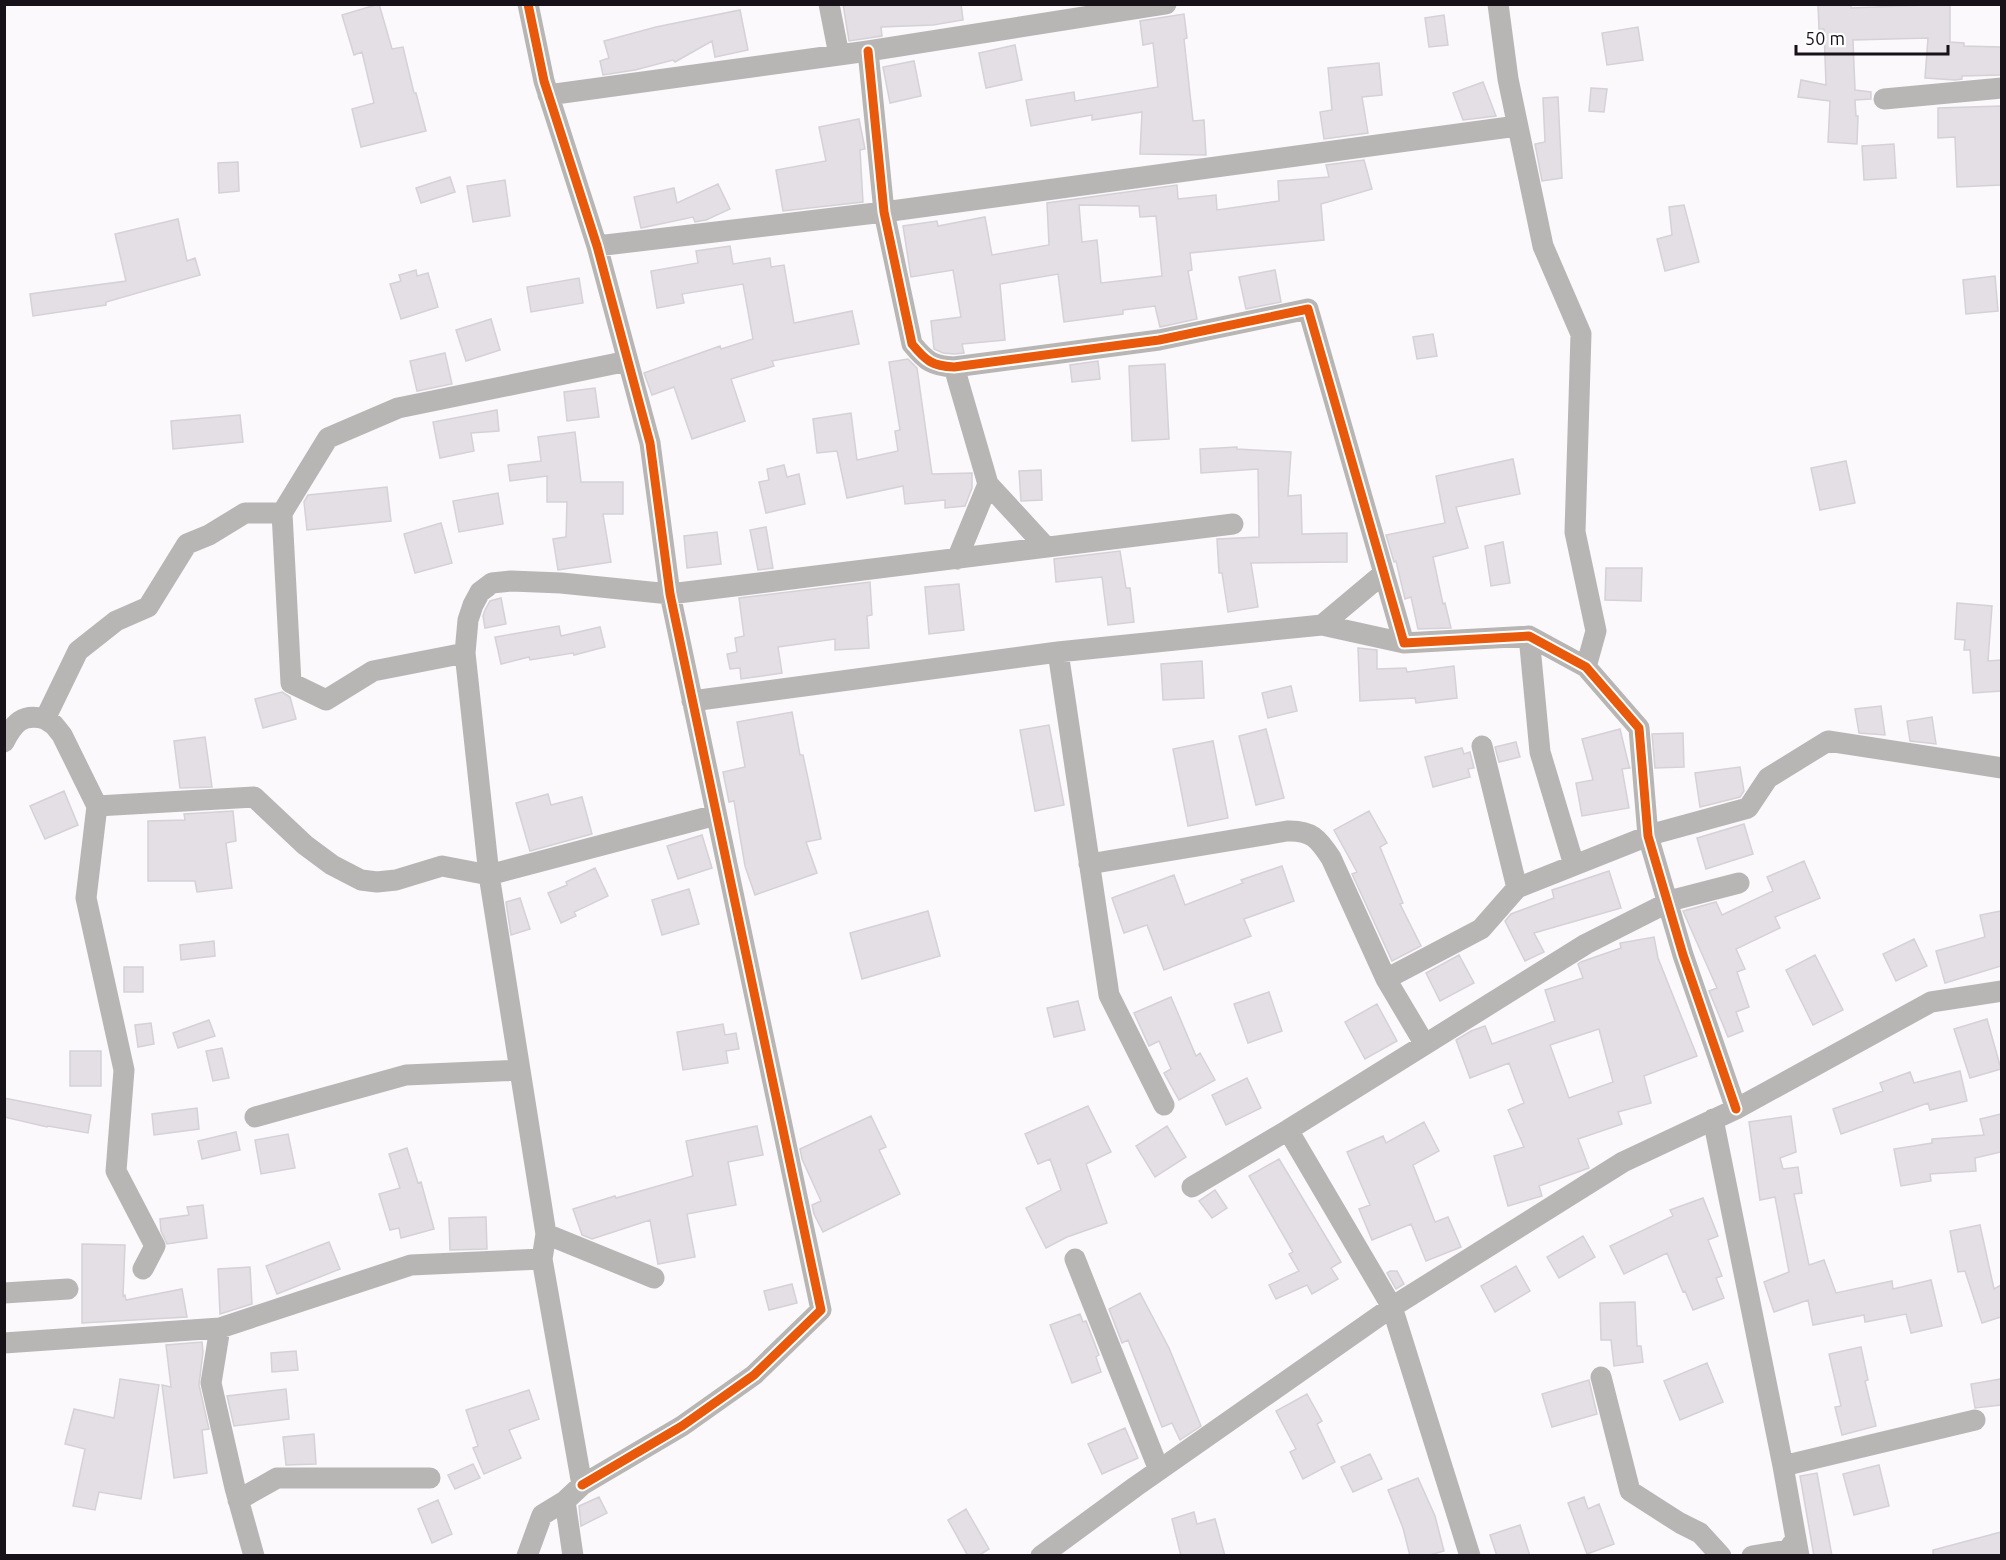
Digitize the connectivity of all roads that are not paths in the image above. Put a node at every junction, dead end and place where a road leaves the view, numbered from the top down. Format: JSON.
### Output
{"nodes":[{"id":1,"x":528,"y":4,"type":"edge"},
{"id":2,"x":829,"y":4,"type":"edge"},
{"id":3,"x":1166,"y":4,"type":"edge"},
{"id":4,"x":1498,"y":4,"type":"edge"},
{"id":5,"x":1142,"y":6,"type":"edge"},
{"id":6,"x":868,"y":51,"type":"junction"},
{"id":7,"x":840,"y":55,"type":"junction"},
{"id":8,"x":2001,"y":88,"type":"edge"},
{"id":9,"x":548,"y":95,"type":"junction"},
{"id":10,"x":1884,"y":99,"type":"dead end"},
{"id":11,"x":1517,"y":126,"type":"junction"},
{"id":12,"x":884,"y":212,"type":"junction"},
{"id":13,"x":597,"y":246,"type":"junction"},
{"id":14,"x":628,"y":360,"type":"junction"},
{"id":15,"x":954,"y":368,"type":"junction"},
{"id":16,"x":988,"y":484,"type":"junction"},
{"id":17,"x":282,"y":513,"type":"junction"},
{"id":18,"x":1233,"y":524,"type":"dead end"},
{"id":19,"x":1046,"y":548,"type":"junction"},
{"id":20,"x":957,"y":559,"type":"junction"},
{"id":21,"x":1384,"y":573,"type":"junction"},
{"id":22,"x":670,"y":594,"type":"junction"},
{"id":23,"x":1322,"y":625,"type":"junction"},
{"id":24,"x":1529,"y":636,"type":"junction"},
{"id":25,"x":1404,"y":643,"type":"junction"},
{"id":26,"x":1058,"y":652,"type":"junction"},
{"id":27,"x":465,"y":653,"type":"junction"},
{"id":28,"x":1586,"y":667,"type":"junction"},
{"id":29,"x":692,"y":701,"type":"junction"},
{"id":30,"x":45,"y":719,"type":"junction"},
{"id":31,"x":4,"y":742,"type":"edge"},
{"id":32,"x":1482,"y":746,"type":"dead end"},
{"id":33,"x":2001,"y":768,"type":"edge"},
{"id":34,"x":97,"y":806,"type":"junction"},
{"id":35,"x":716,"y":815,"type":"junction"},
{"id":36,"x":1648,"y":836,"type":"junction"},
{"id":37,"x":1089,"y":864,"type":"junction"},
{"id":38,"x":1574,"y":866,"type":"junction"},
{"id":39,"x":489,"y":875,"type":"junction"},
{"id":40,"x":1739,"y":883,"type":"dead end"},
{"id":41,"x":1517,"y":888,"type":"junction"},
{"id":42,"x":1667,"y":903,"type":"junction"},
{"id":43,"x":1386,"y":979,"type":"junction"},
{"id":44,"x":2001,"y":991,"type":"edge"},
{"id":45,"x":1424,"y":1043,"type":"junction"},
{"id":46,"x":520,"y":1070,"type":"junction"},
{"id":47,"x":1164,"y":1105,"type":"dead end"},
{"id":48,"x":1736,"y":1109,"type":"junction"},
{"id":49,"x":255,"y":1117,"type":"dead end"},
{"id":50,"x":1713,"y":1119,"type":"junction"},
{"id":51,"x":1288,"y":1130,"type":"junction"},
{"id":52,"x":1192,"y":1187,"type":"dead end"},
{"id":53,"x":546,"y":1234,"type":"junction"},
{"id":54,"x":542,"y":1259,"type":"junction"},
{"id":55,"x":1075,"y":1259,"type":"dead end"},
{"id":56,"x":142,"y":1269,"type":"dead end"},
{"id":57,"x":654,"y":1278,"type":"dead end"},
{"id":58,"x":68,"y":1289,"type":"dead end"},
{"id":59,"x":4,"y":1293,"type":"edge"},
{"id":60,"x":1392,"y":1307,"type":"junction"},
{"id":61,"x":220,"y":1328,"type":"junction"},
{"id":62,"x":4,"y":1343,"type":"edge"},
{"id":63,"x":1600,"y":1377,"type":"dead end"},
{"id":64,"x":1975,"y":1420,"type":"dead end"},
{"id":65,"x":1783,"y":1466,"type":"junction"},
{"id":66,"x":1159,"y":1470,"type":"junction"},
{"id":67,"x":430,"y":1478,"type":"dead end"},
{"id":68,"x":582,"y":1485,"type":"junction"},
{"id":69,"x":238,"y":1500,"type":"junction"},
{"id":70,"x":565,"y":1501,"type":"junction"},
{"id":71,"x":1797,"y":1547,"type":"edge"},
{"id":72,"x":254,"y":1556,"type":"edge"},
{"id":73,"x":527,"y":1556,"type":"edge"},
{"id":74,"x":573,"y":1556,"type":"edge"},
{"id":75,"x":1041,"y":1556,"type":"edge"},
{"id":76,"x":1470,"y":1556,"type":"edge"},
{"id":77,"x":1721,"y":1556,"type":"edge"},
{"id":78,"x":1752,"y":1556,"type":"edge"}],
"edges":[{"from":1,"to":9,"type":"street"},
{"from":2,"to":7,"type":"street"},
{"from":3,"to":5,"type":"street"},
{"from":4,"to":11,"type":"street"},
{"from":5,"to":6,"type":"street"},
{"from":6,"to":7,"type":"street"},
{"from":6,"to":12,"type":"street"},
{"from":7,"to":9,"type":"street"},
{"from":8,"to":10,"type":"street"},
{"from":9,"to":13,"type":"street"},
{"from":11,"to":12,"type":"street"},
{"from":11,"to":28,"type":"street"},
{"from":12,"to":13,"type":"street"},
{"from":12,"to":15,"type":"street"},
{"from":13,"to":14,"type":"street"},
{"from":14,"to":17,"type":"street"},
{"from":14,"to":22,"type":"street"},
{"from":15,"to":16,"type":"street"},
{"from":15,"to":21,"type":"street"},
{"from":16,"to":19,"type":"street"},
{"from":16,"to":20,"type":"street"},
{"from":17,"to":27,"type":"street"},
{"from":17,"to":30,"type":"street"},
{"from":18,"to":19,"type":"street"},
{"from":19,"to":20,"type":"street"},
{"from":20,"to":22,"type":"street"},
{"from":21,"to":23,"type":"street"},
{"from":21,"to":25,"type":"street"},
{"from":22,"to":27,"type":"street"},
{"from":22,"to":29,"type":"street"},
{"from":23,"to":25,"type":"street"},
{"from":23,"to":26,"type":"street"},
{"from":24,"to":25,"type":"street"},
{"from":24,"to":28,"type":"street"},
{"from":24,"to":38,"type":"street"},
{"from":26,"to":29,"type":"street"},
{"from":26,"to":37,"type":"street"},
{"from":27,"to":39,"type":"street"},
{"from":28,"to":36,"type":"street"},
{"from":29,"to":35,"type":"street"},
{"from":30,"to":31,"type":"street"},
{"from":30,"to":34,"type":"street"},
{"from":32,"to":41,"type":"street"},
{"from":33,"to":36,"type":"street"},
{"from":34,"to":39,"type":"street"},
{"from":34,"to":56,"type":"street"},
{"from":35,"to":39,"type":"street"},
{"from":35,"to":68,"type":"street"},
{"from":36,"to":38,"type":"street"},
{"from":36,"to":42,"type":"street"},
{"from":37,"to":43,"type":"street"},
{"from":37,"to":47,"type":"street"},
{"from":38,"to":41,"type":"street"},
{"from":39,"to":46,"type":"street"},
{"from":40,"to":42,"type":"street"},
{"from":41,"to":43,"type":"street"},
{"from":42,"to":45,"type":"street"},
{"from":42,"to":48,"type":"street"},
{"from":43,"to":45,"type":"street"},
{"from":44,"to":48,"type":"street"},
{"from":45,"to":51,"type":"street"},
{"from":46,"to":49,"type":"street"},
{"from":46,"to":53,"type":"street"},
{"from":48,"to":50,"type":"street"},
{"from":50,"to":60,"type":"street"},
{"from":50,"to":65,"type":"street"},
{"from":51,"to":52,"type":"street"},
{"from":51,"to":60,"type":"street"},
{"from":53,"to":54,"type":"street"},
{"from":53,"to":57,"type":"street"},
{"from":54,"to":61,"type":"street"},
{"from":54,"to":68,"type":"street"},
{"from":55,"to":66,"type":"street"},
{"from":58,"to":59,"type":"street"},
{"from":60,"to":66,"type":"street"},
{"from":60,"to":76,"type":"street"},
{"from":61,"to":62,"type":"street"},
{"from":61,"to":69,"type":"street"},
{"from":63,"to":77,"type":"street"},
{"from":64,"to":65,"type":"street"},
{"from":65,"to":71,"type":"street"},
{"from":66,"to":75,"type":"street"},
{"from":67,"to":69,"type":"street"},
{"from":68,"to":70,"type":"street"},
{"from":69,"to":72,"type":"street"},
{"from":70,"to":73,"type":"street"},
{"from":70,"to":74,"type":"street"},
{"from":71,"to":78,"type":"street"}]}
